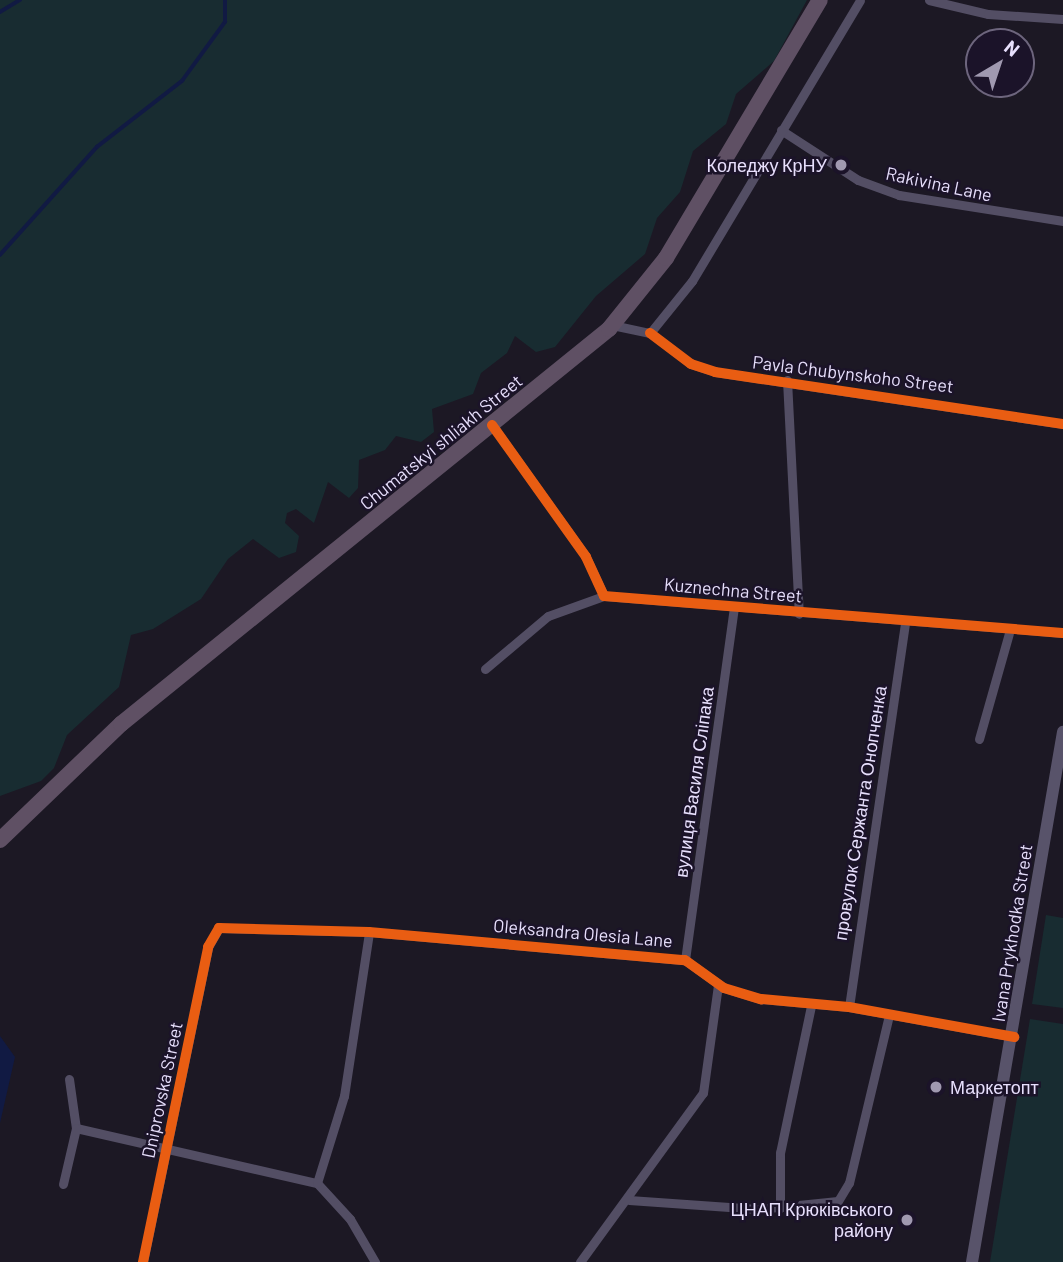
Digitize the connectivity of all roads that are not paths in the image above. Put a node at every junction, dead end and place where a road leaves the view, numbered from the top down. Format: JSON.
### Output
{"nodes":[{"id":1,"x":820,"y":0,"type":"edge"},
{"id":2,"x":860,"y":0,"type":"edge"},
{"id":3,"x":929,"y":0,"type":"edge"},
{"id":4,"x":1063,"y":19,"type":"edge"},
{"id":5,"x":781,"y":130,"type":"junction"},
{"id":6,"x":1063,"y":221,"type":"edge"},
{"id":7,"x":612,"y":325,"type":"junction"},
{"id":8,"x":650,"y":333,"type":"junction"},
{"id":9,"x":787,"y":380,"type":"junction"},
{"id":10,"x":1063,"y":424,"type":"edge"},
{"id":11,"x":492,"y":425,"type":"junction"},
{"id":12,"x":604,"y":596,"type":"junction"},
{"id":13,"x":733,"y":608,"type":"junction"},
{"id":14,"x":799,"y":614,"type":"junction"},
{"id":15,"x":905,"y":623,"type":"junction"},
{"id":16,"x":1009,"y":633,"type":"junction"},
{"id":17,"x":1063,"y":633,"type":"edge"},
{"id":18,"x":485,"y":669,"type":"dead end"},
{"id":19,"x":1063,"y":732,"type":"edge"},
{"id":20,"x":979,"y":739,"type":"dead end"},
{"id":21,"x":0,"y":840,"type":"edge"},
{"id":22,"x":219,"y":928,"type":"joint"},
{"id":23,"x":369,"y":932,"type":"junction"},
{"id":24,"x":685,"y":960,"type":"junction"},
{"id":25,"x":718,"y":985,"type":"junction"},
{"id":26,"x":811,"y":1006,"type":"junction"},
{"id":27,"x":849,"y":1007,"type":"junction"},
{"id":28,"x":889,"y":1015,"type":"junction"},
{"id":29,"x":1014,"y":1037,"type":"junction"},
{"id":30,"x":69,"y":1079,"type":"dead end"},
{"id":31,"x":76,"y":1128,"type":"junction"},
{"id":32,"x":168,"y":1147,"type":"junction"},
{"id":33,"x":317,"y":1183,"type":"junction"},
{"id":34,"x":63,"y":1184,"type":"dead end"},
{"id":35,"x":629,"y":1200,"type":"junction"},
{"id":36,"x":780,"y":1208,"type":"junction"},
{"id":37,"x":143,"y":1262,"type":"edge"},
{"id":38,"x":375,"y":1262,"type":"edge"},
{"id":39,"x":580,"y":1262,"type":"edge"},
{"id":40,"x":972,"y":1262,"type":"edge"}],
"edges":[{"from":1,"to":7,"type":"highway","name":"Chumatskyi shliakh Street"},
{"from":2,"to":5,"type":"street"},
{"from":3,"to":4,"type":"street"},
{"from":5,"to":6,"type":"street","name":"Rakivina Lane"},
{"from":5,"to":8,"type":"street"},
{"from":7,"to":8,"type":"street"},
{"from":7,"to":11,"type":"highway","name":"Chumatskyi shliakh Street"},
{"from":8,"to":9,"type":"street","name":"Pavla Chubynskoho Street"},
{"from":9,"to":10,"type":"street","name":"Pavla Chubynskoho Street"},
{"from":9,"to":14,"type":"street"},
{"from":11,"to":12,"type":"street"},
{"from":11,"to":21,"type":"highway","name":"Chumatskyi shliakh Street"},
{"from":12,"to":13,"type":"street","name":"Kuznechna Street"},
{"from":12,"to":18,"type":"street","name":"Kuznechna Street"},
{"from":13,"to":14,"type":"street","name":"Kuznechna Street"},
{"from":13,"to":24,"type":"street","name":"вулиця Василя Сліпака"},
{"from":14,"to":15,"type":"street","name":"Kuznechna Street"},
{"from":15,"to":16,"type":"street","name":"Kuznechna Street"},
{"from":15,"to":27,"type":"street","name":"провулок Сержанта Онопченка"},
{"from":16,"to":17,"type":"street","name":"Kuznechna Street"},
{"from":16,"to":20,"type":"street"},
{"from":19,"to":29,"type":"main road","name":"Ivana Prykhodka Street"},
{"from":22,"to":23,"type":"street","name":"Oleksandra Olesia Lane"},
{"from":22,"to":32,"type":"street","name":"Dniprovska Street"},
{"from":23,"to":24,"type":"street","name":"Oleksandra Olesia Lane"},
{"from":23,"to":33,"type":"street"},
{"from":24,"to":25,"type":"street","name":"Oleksandra Olesia Lane"},
{"from":25,"to":26,"type":"street","name":"Oleksandra Olesia Lane"},
{"from":25,"to":35,"type":"street"},
{"from":26,"to":27,"type":"street","name":"Oleksandra Olesia Lane"},
{"from":26,"to":36,"type":"street"},
{"from":27,"to":28,"type":"street","name":"Oleksandra Olesia Lane"},
{"from":28,"to":29,"type":"street","name":"Oleksandra Olesia Lane"},
{"from":28,"to":36,"type":"street"},
{"from":29,"to":40,"type":"main road","name":"Ivana Prykhodka Street"},
{"from":30,"to":31,"type":"street"},
{"from":31,"to":32,"type":"street"},
{"from":31,"to":34,"type":"street"},
{"from":32,"to":33,"type":"street"},
{"from":32,"to":37,"type":"street","name":"Dniprovska Street"},
{"from":33,"to":38,"type":"street"},
{"from":35,"to":36,"type":"street"},
{"from":35,"to":39,"type":"street"}]}
